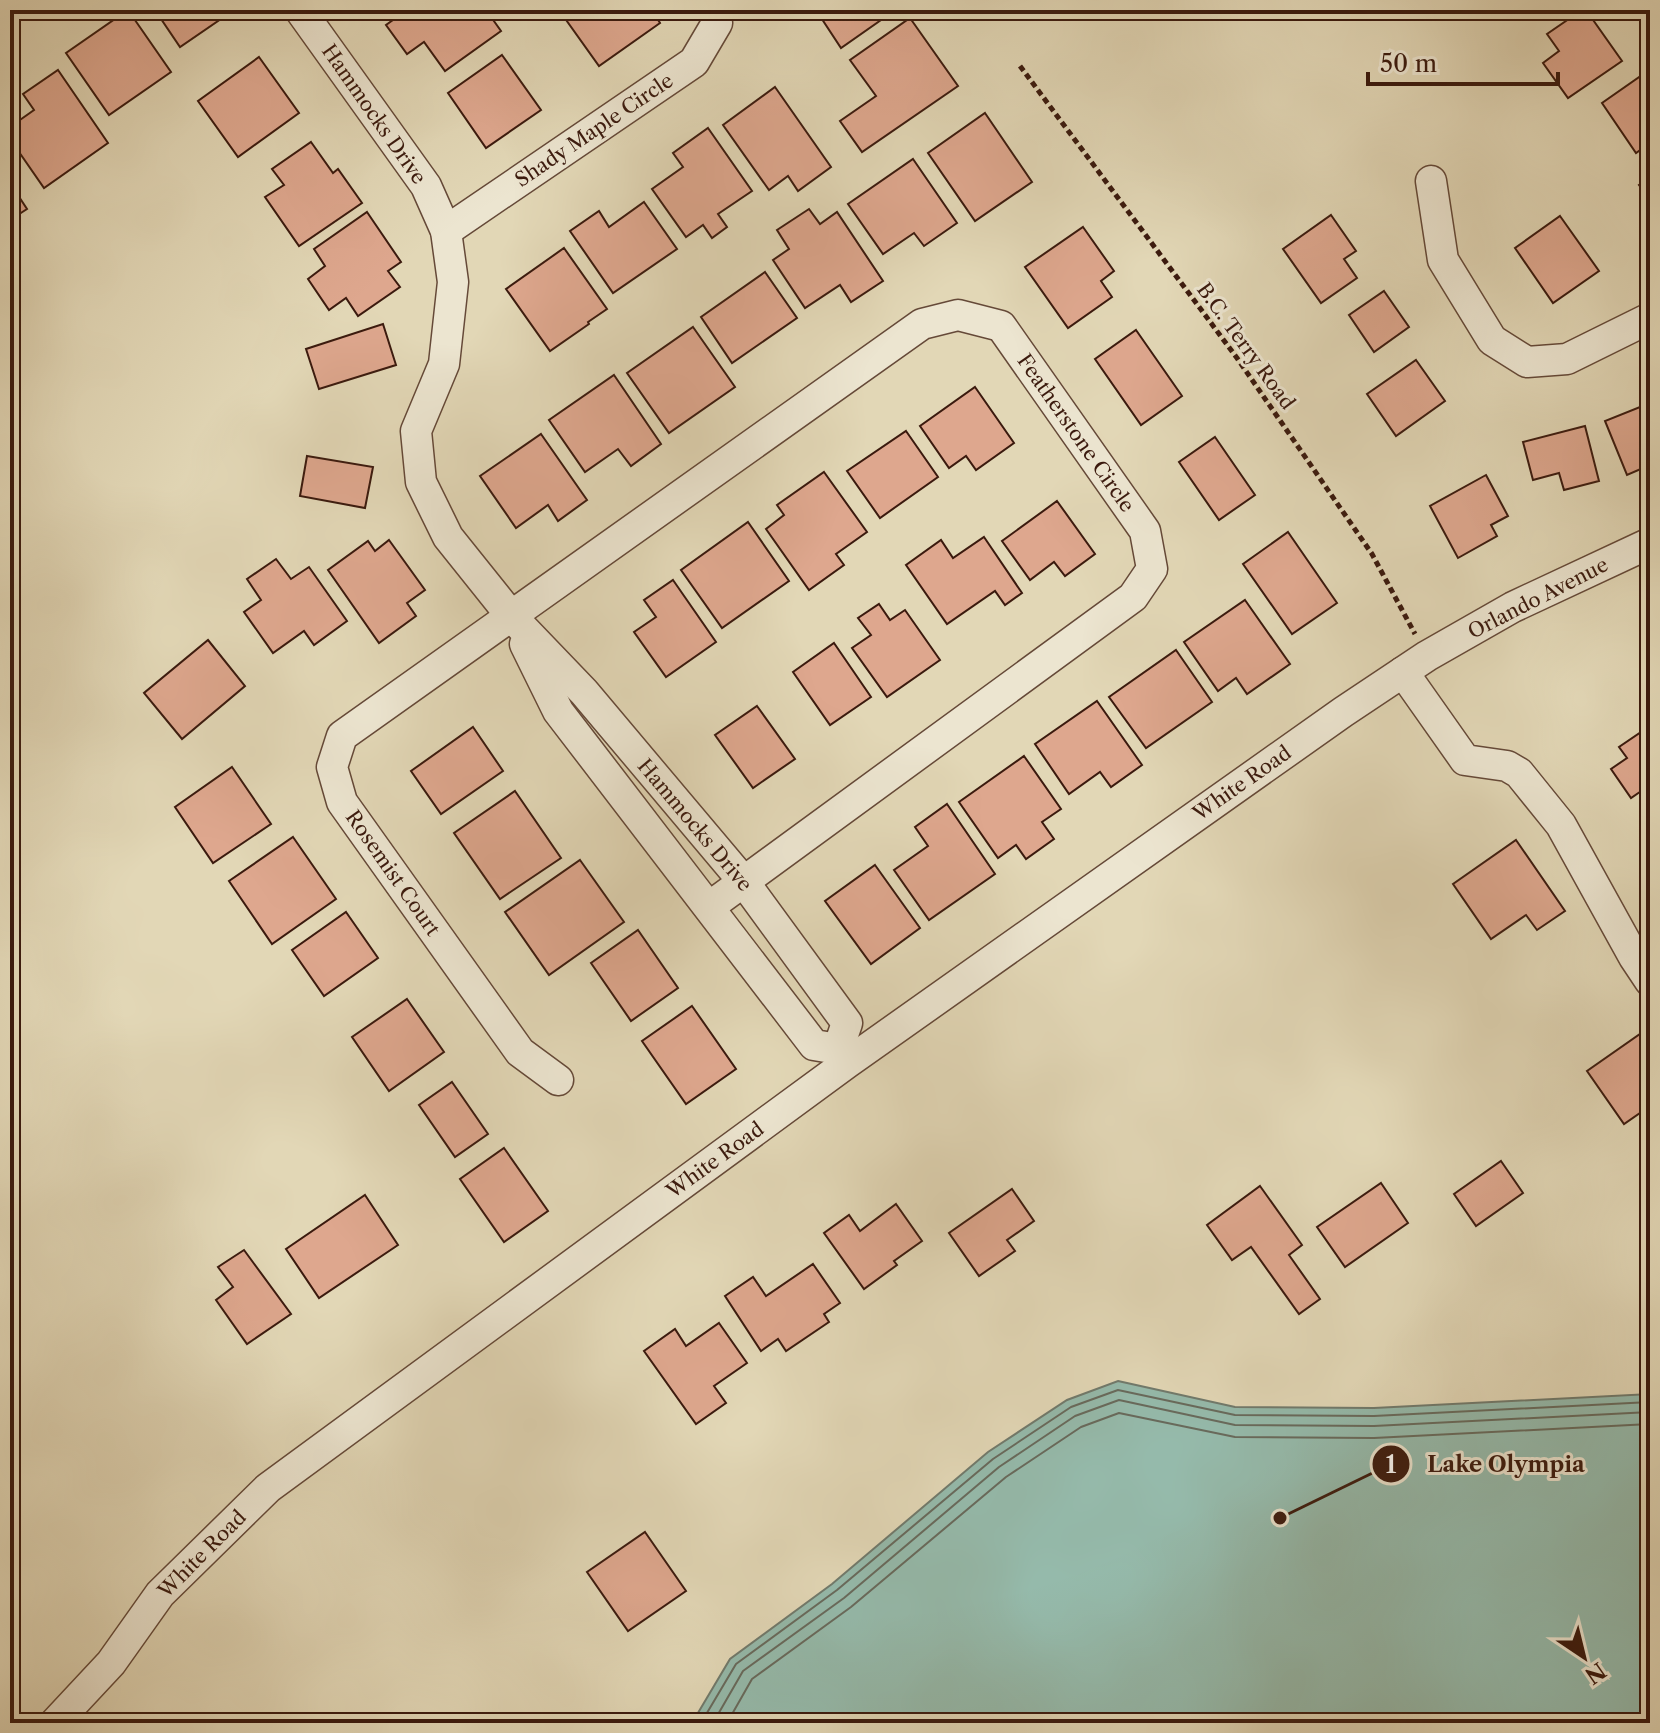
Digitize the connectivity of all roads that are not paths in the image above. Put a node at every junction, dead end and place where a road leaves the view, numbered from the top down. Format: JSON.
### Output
{"nodes":[{"id":1,"x":300,"y":10,"type":"edge"},
{"id":2,"x":714,"y":10,"type":"edge"},
{"id":3,"x":1431,"y":181,"type":"dead end"},
{"id":4,"x":446,"y":231,"type":"junction"},
{"id":5,"x":1650,"y":318,"type":"edge"},
{"id":6,"x":1650,"y":543,"type":"edge"},
{"id":7,"x":512,"y":617,"type":"junction"},
{"id":8,"x":1415,"y":664,"type":"junction"},
{"id":9,"x":744,"y":882,"type":"junction"},
{"id":10,"x":709,"y":907,"type":"junction"},
{"id":11,"x":1650,"y":981,"type":"edge"},
{"id":12,"x":842,"y":1056,"type":"junction"},
{"id":13,"x":558,"y":1080,"type":"dead end"},
{"id":14,"x":55,"y":1723,"type":"edge"}],
"edges":[{"from":1,"to":4,"type":"street","name":"Hammocks Drive"},
{"from":2,"to":4,"type":"street","name":"Shady Maple Circle"},
{"from":3,"to":5,"type":"street"},
{"from":4,"to":7,"type":"street","name":"Hammocks Drive"},
{"from":6,"to":8,"type":"street","name":"Orlando Avenue"},
{"from":7,"to":9,"type":"street","name":"Hammocks Drive"},
{"from":7,"to":9,"type":"street","name":"Featherstone Circle"},
{"from":7,"to":10,"type":"street","name":"Hammocks Drive"},
{"from":7,"to":13,"type":"street","name":"Rosemist Court"},
{"from":8,"to":11,"type":"street"},
{"from":8,"to":12,"type":"street","name":"White Road"},
{"from":9,"to":10,"type":"street","name":"Featherstone Circle"},
{"from":9,"to":12,"type":"street","name":"Hammocks Drive"},
{"from":10,"to":12,"type":"street","name":"Hammocks Drive"},
{"from":12,"to":14,"type":"street","name":"White Road"}]}
